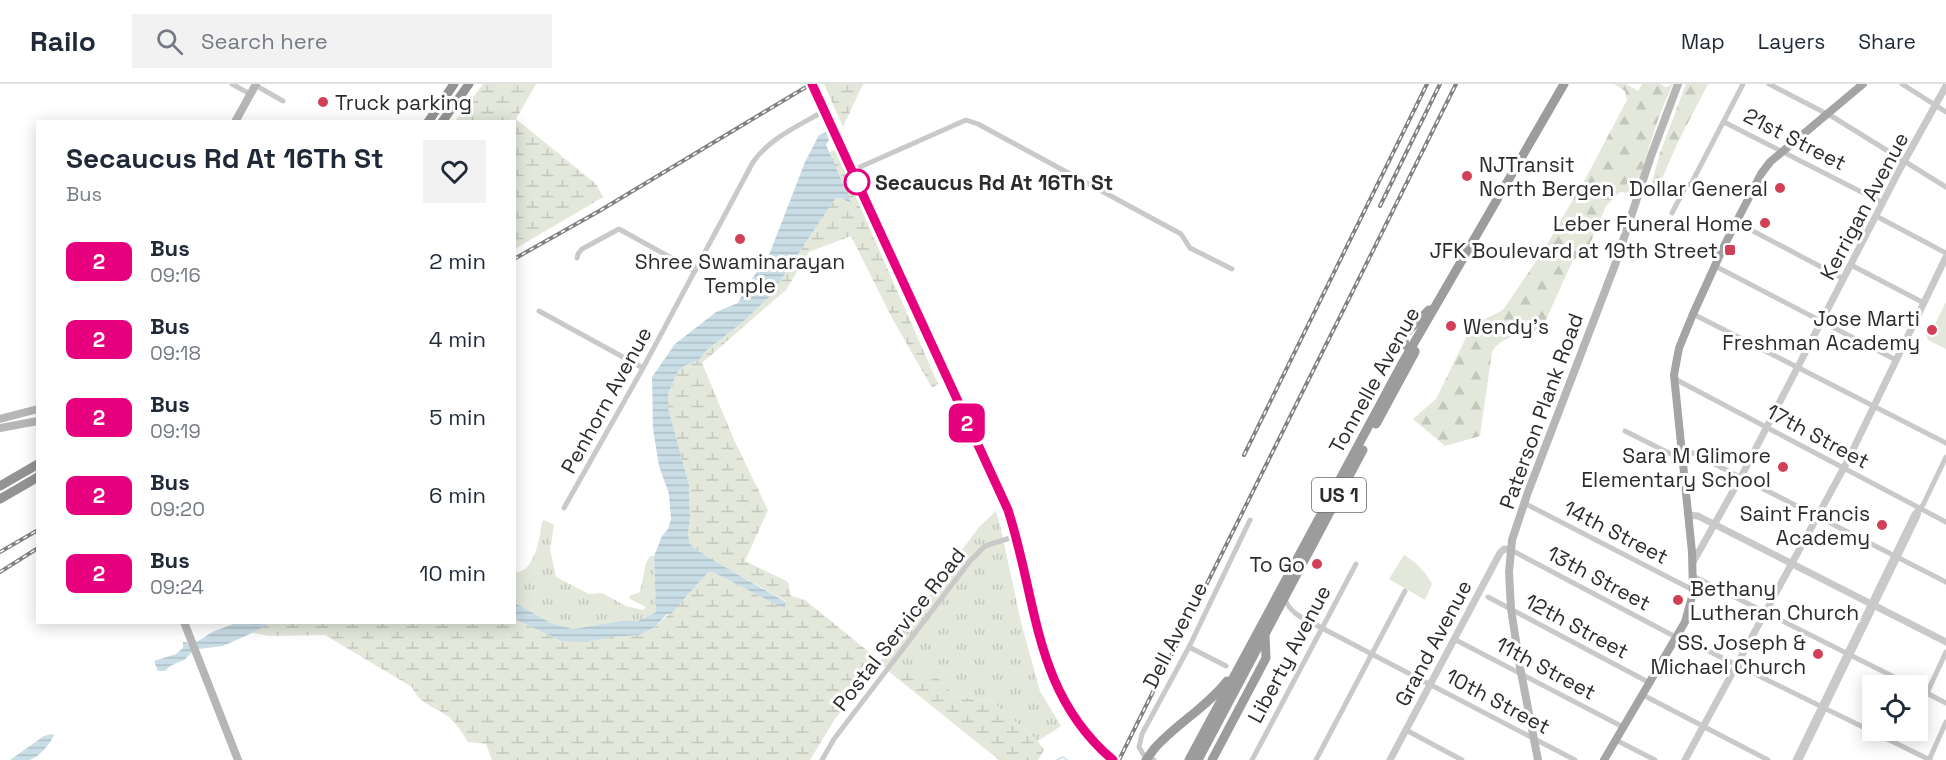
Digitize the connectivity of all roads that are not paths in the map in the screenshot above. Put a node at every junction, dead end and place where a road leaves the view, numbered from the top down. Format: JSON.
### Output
{"nodes":[{"id":1,"x":232,"y":84,"type":"edge"},
{"id":2,"x":454,"y":84,"type":"edge"},
{"id":3,"x":469,"y":84,"type":"edge"},
{"id":4,"x":812,"y":84,"type":"edge"},
{"id":5,"x":1564,"y":84,"type":"edge"},
{"id":6,"x":1570,"y":84,"type":"edge"},
{"id":7,"x":1678,"y":84,"type":"edge"},
{"id":8,"x":1743,"y":84,"type":"edge"},
{"id":9,"x":1769,"y":84,"type":"edge"},
{"id":10,"x":1863,"y":84,"type":"edge"},
{"id":11,"x":1902,"y":84,"type":"edge"},
{"id":12,"x":255,"y":85,"type":"edge"},
{"id":13,"x":1779,"y":86,"type":"edge"},
{"id":14,"x":1946,"y":86,"type":"edge"},
{"id":15,"x":250,"y":94,"type":"junction"},
{"id":16,"x":283,"y":101,"type":"dead end"},
{"id":17,"x":1936,"y":105,"type":"junction"},
{"id":18,"x":824,"y":111,"type":"junction"},
{"id":19,"x":1946,"y":112,"type":"edge"},
{"id":20,"x":1827,"y":114,"type":"junction"},
{"id":21,"x":236,"y":120,"type":"edge"},
{"id":22,"x":429,"y":120,"type":"edge"},
{"id":23,"x":443,"y":120,"type":"edge"},
{"id":24,"x":1724,"y":122,"type":"junction"},
{"id":25,"x":1783,"y":152,"type":"junction"},
{"id":26,"x":1905,"y":162,"type":"junction"},
{"id":27,"x":851,"y":171,"type":"junction"},
{"id":28,"x":1946,"y":187,"type":"edge"},
{"id":29,"x":1883,"y":203,"type":"junction"},
{"id":30,"x":1672,"y":213,"type":"dead end"},
{"id":31,"x":1876,"y":216,"type":"junction"},
{"id":32,"x":1736,"y":222,"type":"junction"},
{"id":33,"x":1946,"y":255,"type":"edge"},
{"id":34,"x":577,"y":258,"type":"dead end"},
{"id":35,"x":1851,"y":265,"type":"junction"},
{"id":36,"x":1715,"y":266,"type":"junction"},
{"id":37,"x":1232,"y":269,"type":"dead end"},
{"id":38,"x":695,"y":271,"type":"junction"},
{"id":39,"x":1844,"y":279,"type":"junction"},
{"id":40,"x":1924,"y":303,"type":"junction"},
{"id":41,"x":539,"y":311,"type":"dead end"},
{"id":42,"x":1693,"y":314,"type":"junction"},
{"id":43,"x":1821,"y":322,"type":"junction"},
{"id":44,"x":1413,"y":350,"type":"junction"},
{"id":45,"x":1896,"y":360,"type":"junction"},
{"id":46,"x":643,"y":368,"type":"junction"},
{"id":47,"x":1797,"y":368,"type":"junction"},
{"id":48,"x":1675,"y":379,"type":"junction"},
{"id":49,"x":1874,"y":407,"type":"junction"},
{"id":50,"x":36,"y":410,"type":"edge"},
{"id":51,"x":21,"y":414,"type":"junction"},
{"id":52,"x":0,"y":419,"type":"edge"},
{"id":53,"x":36,"y":421,"type":"edge"},
{"id":54,"x":0,"y":426,"type":"edge"},
{"id":55,"x":1767,"y":427,"type":"junction"},
{"id":56,"x":1624,"y":431,"type":"dead end"},
{"id":57,"x":1946,"y":444,"type":"edge"},
{"id":58,"x":1682,"y":450,"type":"junction"},
{"id":59,"x":1946,"y":457,"type":"edge"},
{"id":60,"x":1683,"y":460,"type":"junction"},
{"id":61,"x":36,"y":465,"type":"edge"},
{"id":62,"x":1844,"y":468,"type":"junction"},
{"id":63,"x":1741,"y":477,"type":"junction"},
{"id":64,"x":36,"y":478,"type":"edge"},
{"id":65,"x":0,"y":486,"type":"edge"},
{"id":66,"x":0,"y":499,"type":"edge"},
{"id":67,"x":1524,"y":503,"type":"junction"},
{"id":68,"x":564,"y":508,"type":"dead end"},
{"id":69,"x":1920,"y":508,"type":"junction"},
{"id":70,"x":1688,"y":515,"type":"junction"},
{"id":71,"x":1817,"y":516,"type":"junction"},
{"id":72,"x":1250,"y":520,"type":"dead end"},
{"id":73,"x":1946,"y":522,"type":"edge"},
{"id":74,"x":1715,"y":525,"type":"junction"},
{"id":75,"x":1016,"y":536,"type":"junction"},
{"id":76,"x":1511,"y":550,"type":"junction"},
{"id":77,"x":1896,"y":556,"type":"junction"},
{"id":78,"x":1792,"y":563,"type":"junction"},
{"id":79,"x":1356,"y":564,"type":"dead end"},
{"id":80,"x":1692,"y":564,"type":"junction"},
{"id":81,"x":1694,"y":576,"type":"junction"},
{"id":82,"x":1946,"y":582,"type":"edge"},
{"id":83,"x":1693,"y":590,"type":"junction"},
{"id":84,"x":1406,"y":591,"type":"dead end"},
{"id":85,"x":1284,"y":597,"type":"junction"},
{"id":86,"x":1488,"y":597,"type":"dead end"},
{"id":87,"x":1873,"y":605,"type":"junction"},
{"id":88,"x":1511,"y":609,"type":"junction"},
{"id":89,"x":1766,"y":612,"type":"junction"},
{"id":90,"x":185,"y":624,"type":"edge"},
{"id":91,"x":1322,"y":628,"type":"junction"},
{"id":92,"x":1265,"y":634,"type":"junction"},
{"id":93,"x":1678,"y":637,"type":"junction"},
{"id":94,"x":1454,"y":639,"type":"junction"},
{"id":95,"x":1946,"y":642,"type":"edge"},
{"id":96,"x":1189,"y":647,"type":"junction"},
{"id":97,"x":1946,"y":652,"type":"edge"},
{"id":98,"x":1849,"y":654,"type":"junction"},
{"id":99,"x":1372,"y":655,"type":"junction"},
{"id":100,"x":1240,"y":665,"type":"junction"},
{"id":101,"x":1737,"y":665,"type":"junction"},
{"id":102,"x":1226,"y":666,"type":"dead end"},
{"id":103,"x":1521,"y":674,"type":"junction"},
{"id":104,"x":1890,"y":675,"type":"edge"},
{"id":105,"x":1650,"y":683,"type":"junction"},
{"id":106,"x":1430,"y":684,"type":"junction"},
{"id":107,"x":1928,"y":691,"type":"edge"},
{"id":108,"x":1928,"y":694,"type":"edge"},
{"id":109,"x":1643,"y":695,"type":"junction"},
{"id":110,"x":1946,"y":703,"type":"edge"},
{"id":111,"x":1823,"y":707,"type":"junction"},
{"id":112,"x":1946,"y":722,"type":"edge"},
{"id":113,"x":1703,"y":726,"type":"junction"},
{"id":114,"x":1623,"y":727,"type":"junction"},
{"id":115,"x":1406,"y":730,"type":"junction"},
{"id":116,"x":1534,"y":738,"type":"junction"},
{"id":117,"x":1616,"y":740,"type":"junction"},
{"id":118,"x":238,"y":760,"type":"edge"},
{"id":119,"x":822,"y":760,"type":"edge"},
{"id":120,"x":1113,"y":760,"type":"edge"},
{"id":121,"x":1146,"y":760,"type":"edge"},
{"id":122,"x":1154,"y":760,"type":"edge"},
{"id":123,"x":1189,"y":760,"type":"edge"},
{"id":124,"x":1198,"y":760,"type":"edge"},
{"id":125,"x":1212,"y":760,"type":"edge"},
{"id":126,"x":1252,"y":760,"type":"edge"},
{"id":127,"x":1316,"y":760,"type":"edge"},
{"id":128,"x":1390,"y":760,"type":"edge"},
{"id":129,"x":1462,"y":760,"type":"edge"},
{"id":130,"x":1538,"y":760,"type":"edge"},
{"id":131,"x":1575,"y":760,"type":"edge"},
{"id":132,"x":1604,"y":760,"type":"edge"},
{"id":133,"x":1655,"y":760,"type":"edge"},
{"id":134,"x":1685,"y":760,"type":"edge"},
{"id":135,"x":1768,"y":760,"type":"edge"},
{"id":136,"x":1795,"y":760,"type":"edge"},
{"id":137,"x":1800,"y":760,"type":"edge"},
{"id":138,"x":1929,"y":760,"type":"edge"}],
"edges":[{"from":1,"to":15,"type":"street"},
{"from":2,"to":22,"type":"highway"},
{"from":3,"to":23,"type":"highway"},
{"from":4,"to":18,"type":"main road"},
{"from":5,"to":44,"type":"highway","name":"Tonnelle Avenue"},
{"from":6,"to":44,"type":"highway","name":"Tonnelle Avenue","number":"US 1"},
{"from":7,"to":67,"type":"main road","name":"Paterson Plank Road"},
{"from":8,"to":24,"type":"street"},
{"from":9,"to":13,"type":"street"},
{"from":10,"to":20,"type":"main road"},
{"from":11,"to":17,"type":"street"},
{"from":12,"to":15,"type":"main road"},
{"from":12,"to":16,"type":"street"},
{"from":13,"to":20,"type":"street"},
{"from":14,"to":17,"type":"street","name":"Kerrigan Avenue"},
{"from":15,"to":21,"type":"main road"},
{"from":17,"to":19,"type":"street"},
{"from":17,"to":26,"type":"street","name":"Kerrigan Avenue"},
{"from":18,"to":27,"type":"main road"},
{"from":18,"to":38,"type":"street","name":"Penhorn Avenue"},
{"from":20,"to":25,"type":"main road"},
{"from":20,"to":26,"type":"street"},
{"from":24,"to":25,"type":"street","name":"21st Street"},
{"from":24,"to":30,"type":"street"},
{"from":25,"to":29,"type":"street","name":"21st Street"},
{"from":25,"to":32,"type":"main road"},
{"from":26,"to":28,"type":"street"},
{"from":26,"to":29,"type":"street","name":"Kerrigan Avenue"},
{"from":27,"to":37,"type":"street"},
{"from":27,"to":75,"type":"main road"},
{"from":29,"to":31,"type":"street","name":"Kerrigan Avenue"},
{"from":31,"to":33,"type":"street"},
{"from":31,"to":35,"type":"street","name":"Kerrigan Avenue"},
{"from":32,"to":36,"type":"main road"},
{"from":32,"to":39,"type":"street"},
{"from":33,"to":40,"type":"street"},
{"from":34,"to":38,"type":"street"},
{"from":35,"to":39,"type":"street","name":"Kerrigan Avenue"},
{"from":35,"to":40,"type":"street"},
{"from":36,"to":42,"type":"main road"},
{"from":36,"to":43,"type":"street"},
{"from":38,"to":46,"type":"street","name":"Penhorn Avenue"},
{"from":39,"to":43,"type":"street","name":"Kerrigan Avenue"},
{"from":40,"to":45,"type":"street"},
{"from":41,"to":46,"type":"street"},
{"from":42,"to":47,"type":"street"},
{"from":42,"to":48,"type":"main road"},
{"from":43,"to":45,"type":"street"},
{"from":43,"to":47,"type":"street","name":"Kerrigan Avenue"},
{"from":44,"to":85,"type":"highway","name":"Tonnelle Avenue","number":"US 1"},
{"from":44,"to":100,"type":"highway","name":"Tonnelle Avenue","number":"US 1"},
{"from":45,"to":49,"type":"street"},
{"from":46,"to":68,"type":"street","name":"Penhorn Avenue"},
{"from":47,"to":49,"type":"street"},
{"from":47,"to":55,"type":"street","name":"Kerrigan Avenue"},
{"from":48,"to":55,"type":"street","name":"17th Street"},
{"from":48,"to":58,"type":"main road"},
{"from":49,"to":57,"type":"street"},
{"from":49,"to":62,"type":"street"},
{"from":50,"to":51,"type":"main road"},
{"from":51,"to":52,"type":"main road"},
{"from":51,"to":54,"type":"main road"},
{"from":53,"to":54,"type":"main road"},
{"from":55,"to":62,"type":"street","name":"17th Street"},
{"from":55,"to":63,"type":"street","name":"Kerrigan Avenue"},
{"from":56,"to":60,"type":"street"},
{"from":58,"to":60,"type":"main road"},
{"from":58,"to":63,"type":"street"},
{"from":59,"to":69,"type":"street"},
{"from":60,"to":70,"type":"main road"},
{"from":61,"to":65,"type":"highway"},
{"from":62,"to":69,"type":"street","name":"17th Street"},
{"from":62,"to":71,"type":"street"},
{"from":63,"to":71,"type":"street"},
{"from":63,"to":74,"type":"street","name":"Kerrigan Avenue"},
{"from":64,"to":66,"type":"highway"},
{"from":67,"to":76,"type":"main road","name":"Paterson Plank Road"},
{"from":67,"to":83,"type":"street","name":"14th Street"},
{"from":69,"to":73,"type":"street","name":"17th Street"},
{"from":69,"to":77,"type":"street"},
{"from":70,"to":74,"type":"street"},
{"from":70,"to":80,"type":"main road"},
{"from":71,"to":77,"type":"street"},
{"from":71,"to":78,"type":"street"},
{"from":72,"to":96,"type":"street","name":"Dell Avenue"},
{"from":74,"to":78,"type":"street"},
{"from":74,"to":80,"type":"street","name":"Kerrigan Avenue"},
{"from":75,"to":119,"type":"street","name":"Postal Service Road"},
{"from":75,"to":120,"type":"main road"},
{"from":76,"to":88,"type":"main road","name":"Paterson Plank Road"},
{"from":76,"to":93,"type":"street","name":"13th Street"},
{"from":76,"to":94,"type":"street","name":"Grand Avenue"},
{"from":77,"to":82,"type":"street"},
{"from":77,"to":87,"type":"street"},
{"from":78,"to":87,"type":"street"},
{"from":78,"to":89,"type":"street"},
{"from":79,"to":91,"type":"street","name":"Liberty Avenue"},
{"from":80,"to":81,"type":"main road"},
{"from":81,"to":83,"type":"main road"},
{"from":81,"to":89,"type":"street"},
{"from":83,"to":93,"type":"main road"},
{"from":84,"to":99,"type":"street"},
{"from":85,"to":91,"type":"street","name":"10th Street"},
{"from":85,"to":92,"type":"highway","name":"Tonnelle Avenue","number":"US 1"},
{"from":86,"to":88,"type":"street","name":"12th Street"},
{"from":87,"to":95,"type":"street"},
{"from":87,"to":98,"type":"street"},
{"from":88,"to":103,"type":"main road","name":"Paterson Plank Road"},
{"from":88,"to":105,"type":"street","name":"12th Street"},
{"from":89,"to":98,"type":"street"},
{"from":89,"to":101,"type":"street"},
{"from":90,"to":118,"type":"main road"},
{"from":91,"to":99,"type":"street","name":"10th Street"},
{"from":91,"to":126,"type":"street","name":"Liberty Avenue"},
{"from":92,"to":124,"type":"highway","name":"Tonnelle Avenue","number":"US 1"},
{"from":92,"to":125,"type":"highway"},
{"from":93,"to":101,"type":"street","name":"13th Street"},
{"from":93,"to":105,"type":"main road"},
{"from":94,"to":103,"type":"street","name":"11th Street"},
{"from":94,"to":106,"type":"street","name":"Grand Avenue"},
{"from":96,"to":102,"type":"street"},
{"from":96,"to":122,"type":"street","name":"Dell Avenue"},
{"from":97,"to":107,"type":"street"},
{"from":98,"to":104,"type":"street"},
{"from":98,"to":111,"type":"street"},
{"from":99,"to":106,"type":"street","name":"10th Street"},
{"from":99,"to":127,"type":"street"},
{"from":100,"to":121,"type":"highway","bridge":true},
{"from":100,"to":123,"type":"highway","name":"Tonnelle Avenue","number":"US 1"},
{"from":101,"to":111,"type":"street","name":"13th Street"},
{"from":101,"to":113,"type":"street"},
{"from":103,"to":114,"type":"street","name":"11th Street"},
{"from":103,"to":116,"type":"main road","name":"Paterson Plank Road"},
{"from":105,"to":109,"type":"main road"},
{"from":106,"to":115,"type":"street","name":"Grand Avenue"},
{"from":106,"to":116,"type":"street","name":"10th Street"},
{"from":108,"to":110,"type":"street"},
{"from":109,"to":113,"type":"street"},
{"from":109,"to":114,"type":"main road"},
{"from":111,"to":136,"type":"street"},
{"from":111,"to":137,"type":"street"},
{"from":111,"to":138,"type":"street","name":"13th Street"},
{"from":112,"to":138,"type":"street"},
{"from":113,"to":134,"type":"street"},
{"from":113,"to":135,"type":"street"},
{"from":114,"to":117,"type":"main road"},
{"from":115,"to":128,"type":"street","name":"Grand Avenue"},
{"from":115,"to":129,"type":"street"},
{"from":116,"to":130,"type":"main road","name":"Paterson Plank Road"},
{"from":116,"to":131,"type":"street","name":"10th Street"},
{"from":117,"to":132,"type":"main road"},
{"from":117,"to":133,"type":"street"}]}
